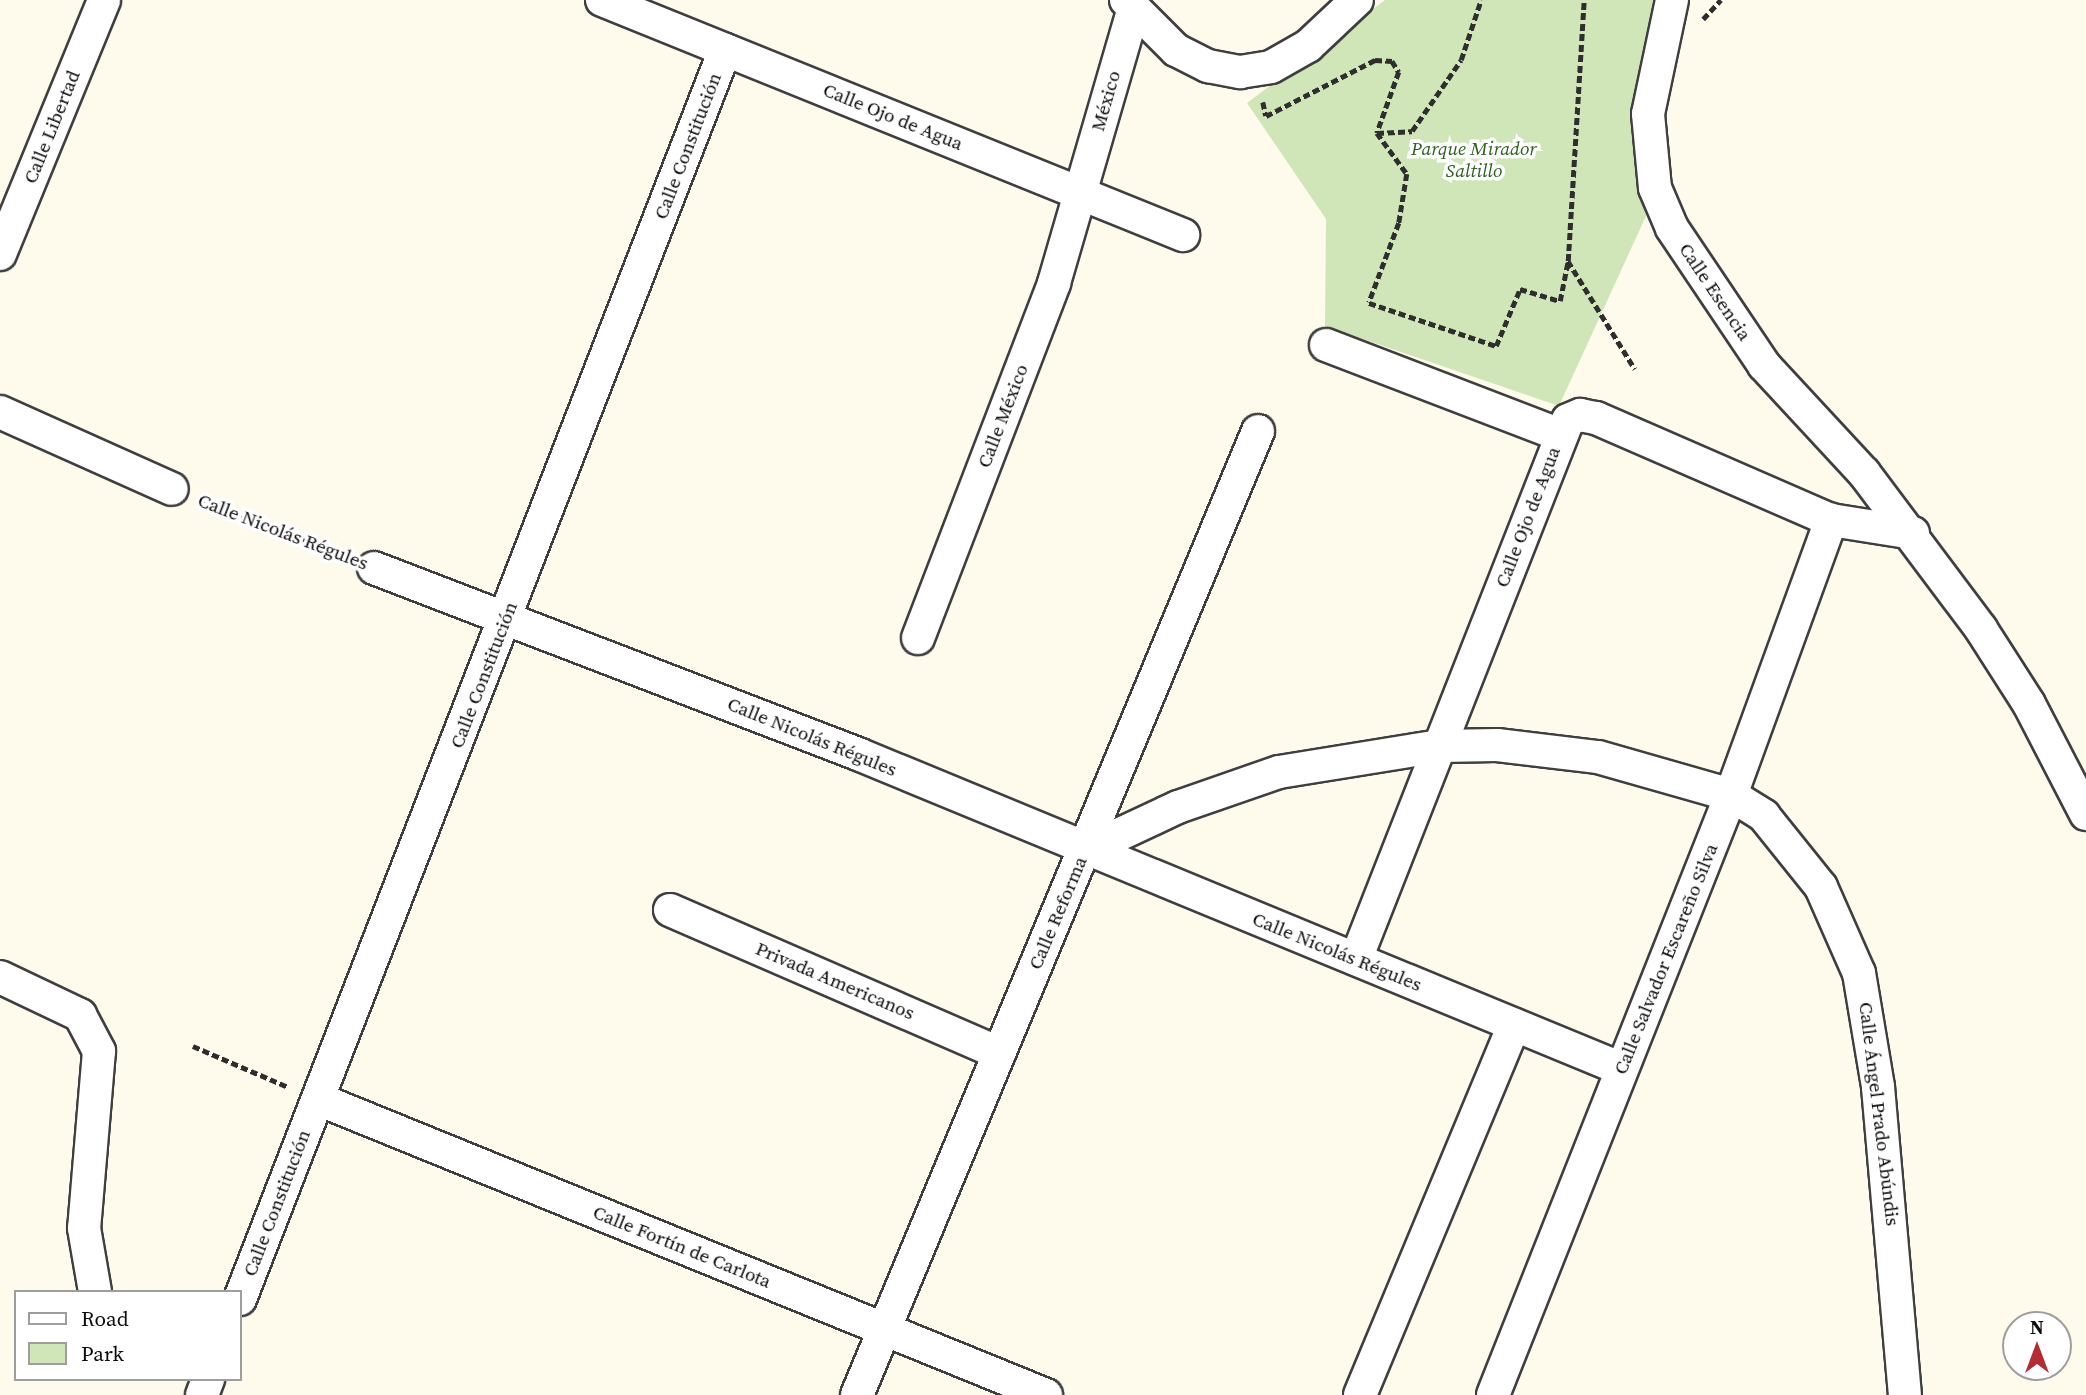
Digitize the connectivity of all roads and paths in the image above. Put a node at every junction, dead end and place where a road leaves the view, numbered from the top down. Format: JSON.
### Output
{"nodes":[{"id":1,"x":104,"y":0,"type":"edge"},
{"id":2,"x":602,"y":0,"type":"edge"},
{"id":3,"x":1357,"y":0,"type":"edge"},
{"id":4,"x":1481,"y":0,"type":"edge"},
{"id":5,"x":1584,"y":0,"type":"edge"},
{"id":6,"x":1672,"y":0,"type":"edge"},
{"id":7,"x":1129,"y":5,"type":"edge"},
{"id":8,"x":726,"y":50,"type":"junction"},
{"id":9,"x":1256,"y":69,"type":"junction"},
{"id":10,"x":1377,"y":133,"type":"junction"},
{"id":11,"x":1080,"y":192,"type":"junction"},
{"id":12,"x":1183,"y":235,"type":"dead end"},
{"id":13,"x":0,"y":254,"type":"edge"},
{"id":14,"x":1568,"y":261,"type":"junction"},
{"id":15,"x":1326,"y":345,"type":"dead end"},
{"id":16,"x":1635,"y":369,"type":"dead end"},
{"id":17,"x":0,"y":412,"type":"edge"},
{"id":18,"x":1258,"y":431,"type":"dead end"},
{"id":19,"x":1560,"y":435,"type":"junction"},
{"id":20,"x":172,"y":489,"type":"joint"},
{"id":21,"x":1830,"y":520,"type":"junction"},
{"id":22,"x":1913,"y":533,"type":"junction"},
{"id":23,"x":374,"y":568,"type":"joint"},
{"id":24,"x":507,"y":618,"type":"junction"},
{"id":25,"x":918,"y":638,"type":"dead end"},
{"id":26,"x":1440,"y":746,"type":"junction"},
{"id":27,"x":1731,"y":795,"type":"junction"},
{"id":28,"x":2086,"y":814,"type":"edge"},
{"id":29,"x":1084,"y":851,"type":"junction"},
{"id":30,"x":670,"y":910,"type":"dead end"},
{"id":31,"x":1356,"y":959,"type":"junction"},
{"id":32,"x":0,"y":977,"type":"edge"},
{"id":33,"x":1514,"y":1025,"type":"junction"},
{"id":34,"x":193,"y":1046,"type":"dead end"},
{"id":35,"x":999,"y":1053,"type":"junction"},
{"id":36,"x":1622,"y":1069,"type":"junction"},
{"id":37,"x":318,"y":1099,"type":"junction"},
{"id":38,"x":95,"y":1290,"type":"edge"},
{"id":39,"x":242,"y":1294,"type":"edge"},
{"id":40,"x":885,"y":1329,"type":"junction"},
{"id":41,"x":858,"y":1395,"type":"edge"},
{"id":42,"x":1046,"y":1395,"type":"edge"},
{"id":43,"x":1360,"y":1395,"type":"edge"},
{"id":44,"x":1493,"y":1395,"type":"edge"},
{"id":45,"x":1905,"y":1395,"type":"edge"}],
"edges":[{"from":1,"to":13,"type":"street","name":"Calle Libertad"},
{"from":2,"to":8,"type":"street","name":"Calle Ojo de Agua"},
{"from":3,"to":9,"type":"street"},
{"from":4,"to":10,"type":"path"},
{"from":5,"to":14,"type":"path"},
{"from":6,"to":22,"type":"street","name":"Calle Esencia"},
{"from":7,"to":9,"type":"street"},
{"from":7,"to":11,"type":"street","name":"México"},
{"from":8,"to":11,"type":"street","name":"Calle Ojo de Agua"},
{"from":8,"to":24,"type":"street","name":"Calle Constitución"},
{"from":9,"to":10,"type":"path"},
{"from":10,"to":14,"type":"path"},
{"from":11,"to":12,"type":"street","name":"Calle Ojo de Agua"},
{"from":11,"to":25,"type":"street","name":"Calle México"},
{"from":14,"to":16,"type":"path"},
{"from":15,"to":19,"type":"street"},
{"from":17,"to":20,"type":"street"},
{"from":18,"to":29,"type":"street","name":"Calle Reforma"},
{"from":19,"to":21,"type":"street","name":"Calle Ojo de Agua"},
{"from":19,"to":26,"type":"street","name":"Calle Ojo de Agua"},
{"from":20,"to":23,"type":"path","name":"Calle Nicolás Régules"},
{"from":21,"to":22,"type":"street","name":"Calle Ojo de Agua"},
{"from":21,"to":27,"type":"street","name":"Calle Salvador Escareño Silva"},
{"from":22,"to":28,"type":"street","name":"Calle Esencia"},
{"from":23,"to":24,"type":"street","name":"Calle Nicolás Régules"},
{"from":24,"to":29,"type":"street","name":"Calle Nicolás Régules"},
{"from":24,"to":37,"type":"street","name":"Calle Constitución"},
{"from":26,"to":27,"type":"street","name":"Calle Ángel Prado Abúndis"},
{"from":26,"to":29,"type":"street","name":"Calle Ángel Prado Abúndis"},
{"from":26,"to":31,"type":"street","name":"Calle Ojo de Agua"},
{"from":27,"to":36,"type":"street","name":"Calle Salvador Escareño Silva"},
{"from":27,"to":45,"type":"street","name":"Calle Ángel Prado Abúndis"},
{"from":29,"to":31,"type":"street","name":"Calle Nicolás Régules"},
{"from":29,"to":35,"type":"street","name":"Calle Reforma"},
{"from":30,"to":35,"type":"street","name":"Privada Americanos"},
{"from":31,"to":33,"type":"street","name":"Calle Nicolás Régules"},
{"from":32,"to":38,"type":"street"},
{"from":33,"to":36,"type":"street","name":"Calle Nicolás Régules"},
{"from":33,"to":43,"type":"street"},
{"from":34,"to":37,"type":"path"},
{"from":35,"to":40,"type":"street","name":"Calle Reforma"},
{"from":36,"to":44,"type":"street","name":"Calle Salvador Escareño Silva"},
{"from":37,"to":39,"type":"street","name":"Calle Constitución"},
{"from":37,"to":40,"type":"street","name":"Calle Fortín de Carlota"},
{"from":40,"to":41,"type":"street","name":"Calle Reforma"},
{"from":40,"to":42,"type":"street","name":"Calle Fortín de Carlota"}]}
